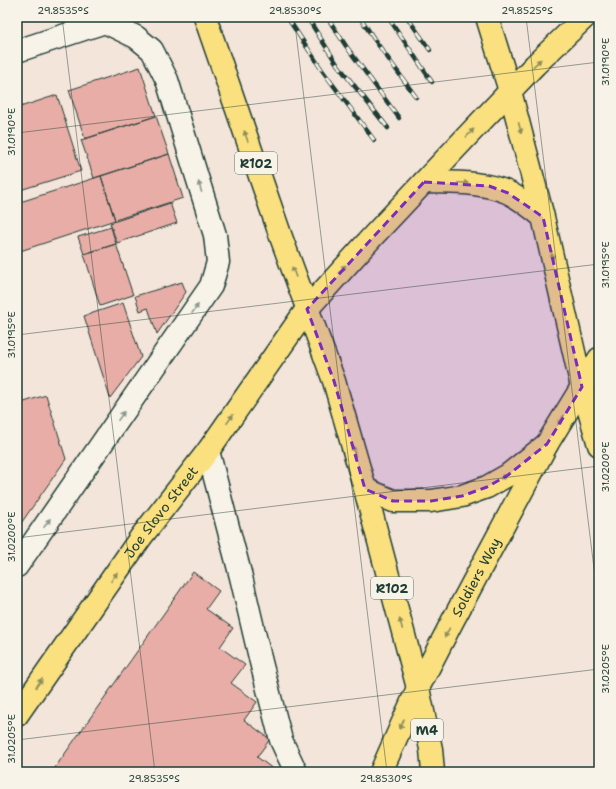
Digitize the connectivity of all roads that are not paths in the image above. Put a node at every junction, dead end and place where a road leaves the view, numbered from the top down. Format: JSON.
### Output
{"nodes":[{"id":1,"x":205,"y":17,"type":"edge"},
{"id":2,"x":487,"y":17,"type":"edge"},
{"id":3,"x":585,"y":17,"type":"edge"},
{"id":4,"x":108,"y":19,"type":"edge"},
{"id":5,"x":17,"y":51,"type":"edge"},
{"id":6,"x":510,"y":91,"type":"junction"},
{"id":7,"x":424,"y":182,"type":"junction"},
{"id":8,"x":543,"y":217,"type":"junction"},
{"id":9,"x":307,"y":309,"type":"junction"},
{"id":10,"x":599,"y":359,"type":"edge"},
{"id":11,"x":582,"y":387,"type":"junction"},
{"id":12,"x":547,"y":444,"type":"junction"},
{"id":13,"x":599,"y":445,"type":"edge"},
{"id":14,"x":208,"y":451,"type":"junction"},
{"id":15,"x":365,"y":489,"type":"junction"},
{"id":16,"x":17,"y":566,"type":"edge"},
{"id":17,"x":418,"y":688,"type":"junction"},
{"id":18,"x":17,"y":715,"type":"edge"},
{"id":19,"x":296,"y":772,"type":"edge"},
{"id":20,"x":381,"y":772,"type":"edge"},
{"id":21,"x":433,"y":772,"type":"edge"}],
"edges":[{"from":9,"to":1,"type":"main road","number":"R102","one_way":true},
{"from":2,"to":6,"type":"main road"},
{"from":6,"to":3,"type":"main road","name":"Joe Slovo Street","one_way":true},
{"from":4,"to":5,"type":"street"},
{"from":16,"to":4,"type":"street","one_way":true},
{"from":7,"to":6,"type":"main road","name":"Joe Slovo Street","one_way":true},
{"from":6,"to":8,"type":"main road","one_way":true},
{"from":7,"to":8,"type":"main road","one_way":true},
{"from":9,"to":7,"type":"main road","name":"Joe Slovo Street","one_way":true},
{"from":8,"to":11,"type":"main road","one_way":true},
{"from":14,"to":9,"type":"main road","name":"Joe Slovo Street","one_way":true},
{"from":15,"to":9,"type":"main road","number":"R102","one_way":true},
{"from":10,"to":11,"type":"main road","name":"Soldiers Way"},
{"from":11,"to":12,"type":"main road","name":"Soldiers Way","one_way":true},
{"from":11,"to":13,"type":"main road"},
{"from":12,"to":15,"type":"main road","one_way":true},
{"from":12,"to":17,"type":"main road","name":"Soldiers Way","one_way":true},
{"from":18,"to":14,"type":"main road","name":"Joe Slovo Street","one_way":true},
{"from":14,"to":19,"type":"street"},
{"from":17,"to":15,"type":"main road","number":"R102","one_way":true},
{"from":17,"to":20,"type":"main road","name":"Soldiers Way","one_way":true},
{"from":17,"to":21,"type":"main road","number":"M4"}]}
